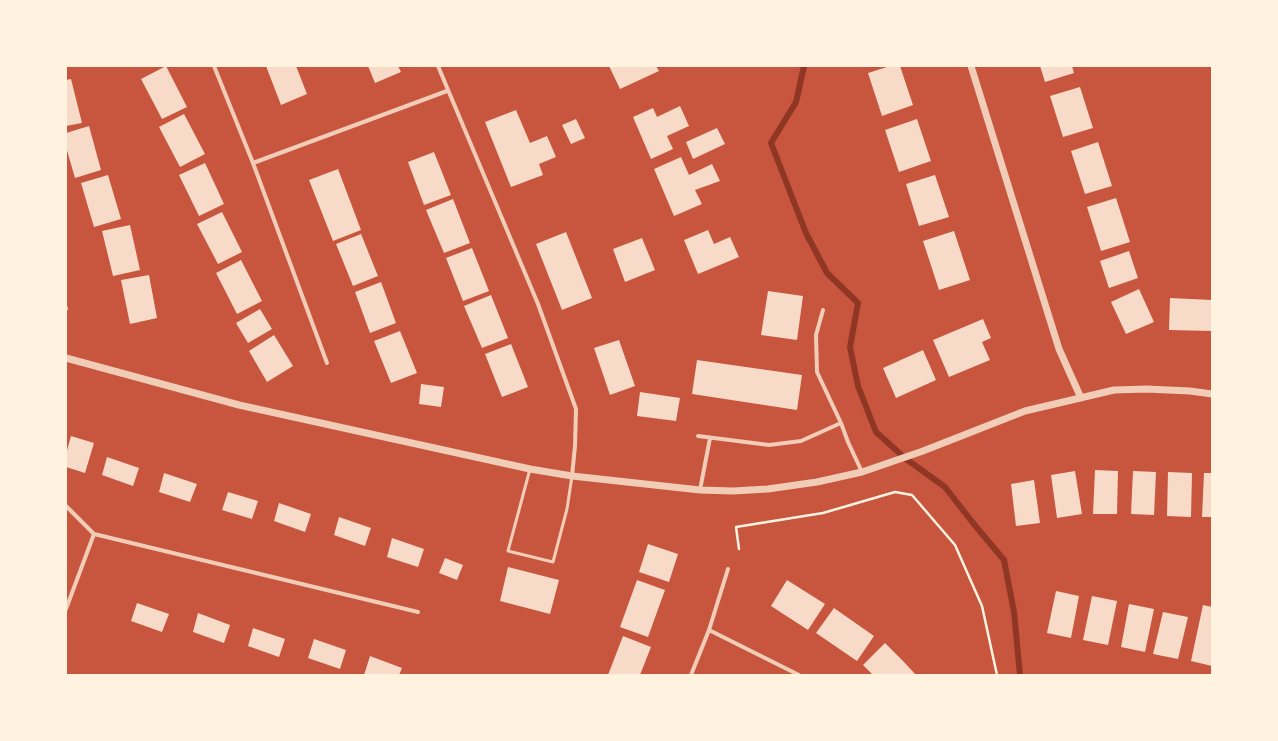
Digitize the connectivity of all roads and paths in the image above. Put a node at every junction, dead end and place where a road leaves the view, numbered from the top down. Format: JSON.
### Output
{"nodes":[{"id":1,"x":214,"y":66,"type":"edge"},
{"id":2,"x":438,"y":66,"type":"edge"},
{"id":3,"x":971,"y":66,"type":"edge"},
{"id":4,"x":447,"y":91,"type":"junction"},
{"id":5,"x":252,"y":163,"type":"junction"},
{"id":6,"x":823,"y":310,"type":"dead end"},
{"id":7,"x":66,"y":358,"type":"edge"},
{"id":8,"x":327,"y":363,"type":"dead end"},
{"id":9,"x":1212,"y":394,"type":"edge"},
{"id":10,"x":1081,"y":398,"type":"junction"},
{"id":11,"x":842,"y":424,"type":"junction"},
{"id":12,"x":698,"y":436,"type":"dead end"},
{"id":13,"x":710,"y":438,"type":"junction"},
{"id":14,"x":530,"y":469,"type":"junction"},
{"id":15,"x":862,"y":472,"type":"junction"},
{"id":16,"x":572,"y":476,"type":"junction"},
{"id":17,"x":700,"y":490,"type":"junction"},
{"id":18,"x":66,"y":506,"type":"edge"},
{"id":19,"x":94,"y":534,"type":"junction"},
{"id":20,"x":740,"y":548,"type":"dead end"},
{"id":21,"x":728,"y":569,"type":"dead end"},
{"id":22,"x":66,"y":609,"type":"edge"},
{"id":23,"x":418,"y":612,"type":"dead end"},
{"id":24,"x":709,"y":630,"type":"junction"},
{"id":25,"x":691,"y":675,"type":"edge"},
{"id":26,"x":799,"y":675,"type":"edge"},
{"id":27,"x":997,"y":675,"type":"edge"}],
"edges":[{"from":1,"to":5,"type":"street"},
{"from":2,"to":4,"type":"street"},
{"from":3,"to":10,"type":"street"},
{"from":4,"to":5,"type":"street"},
{"from":4,"to":16,"type":"street"},
{"from":5,"to":8,"type":"street"},
{"from":6,"to":11,"type":"street"},
{"from":7,"to":14,"type":"street"},
{"from":9,"to":10,"type":"street"},
{"from":10,"to":15,"type":"street"},
{"from":11,"to":13,"type":"street"},
{"from":11,"to":15,"type":"street"},
{"from":12,"to":13,"type":"street"},
{"from":13,"to":17,"type":"street"},
{"from":14,"to":16,"type":"street"},
{"from":14,"to":16,"type":"lane"},
{"from":15,"to":17,"type":"street"},
{"from":16,"to":17,"type":"street"},
{"from":18,"to":19,"type":"street"},
{"from":19,"to":22,"type":"street"},
{"from":19,"to":23,"type":"street"},
{"from":20,"to":27,"type":"path"},
{"from":21,"to":24,"type":"street"},
{"from":24,"to":25,"type":"street"},
{"from":24,"to":26,"type":"street"}]}
